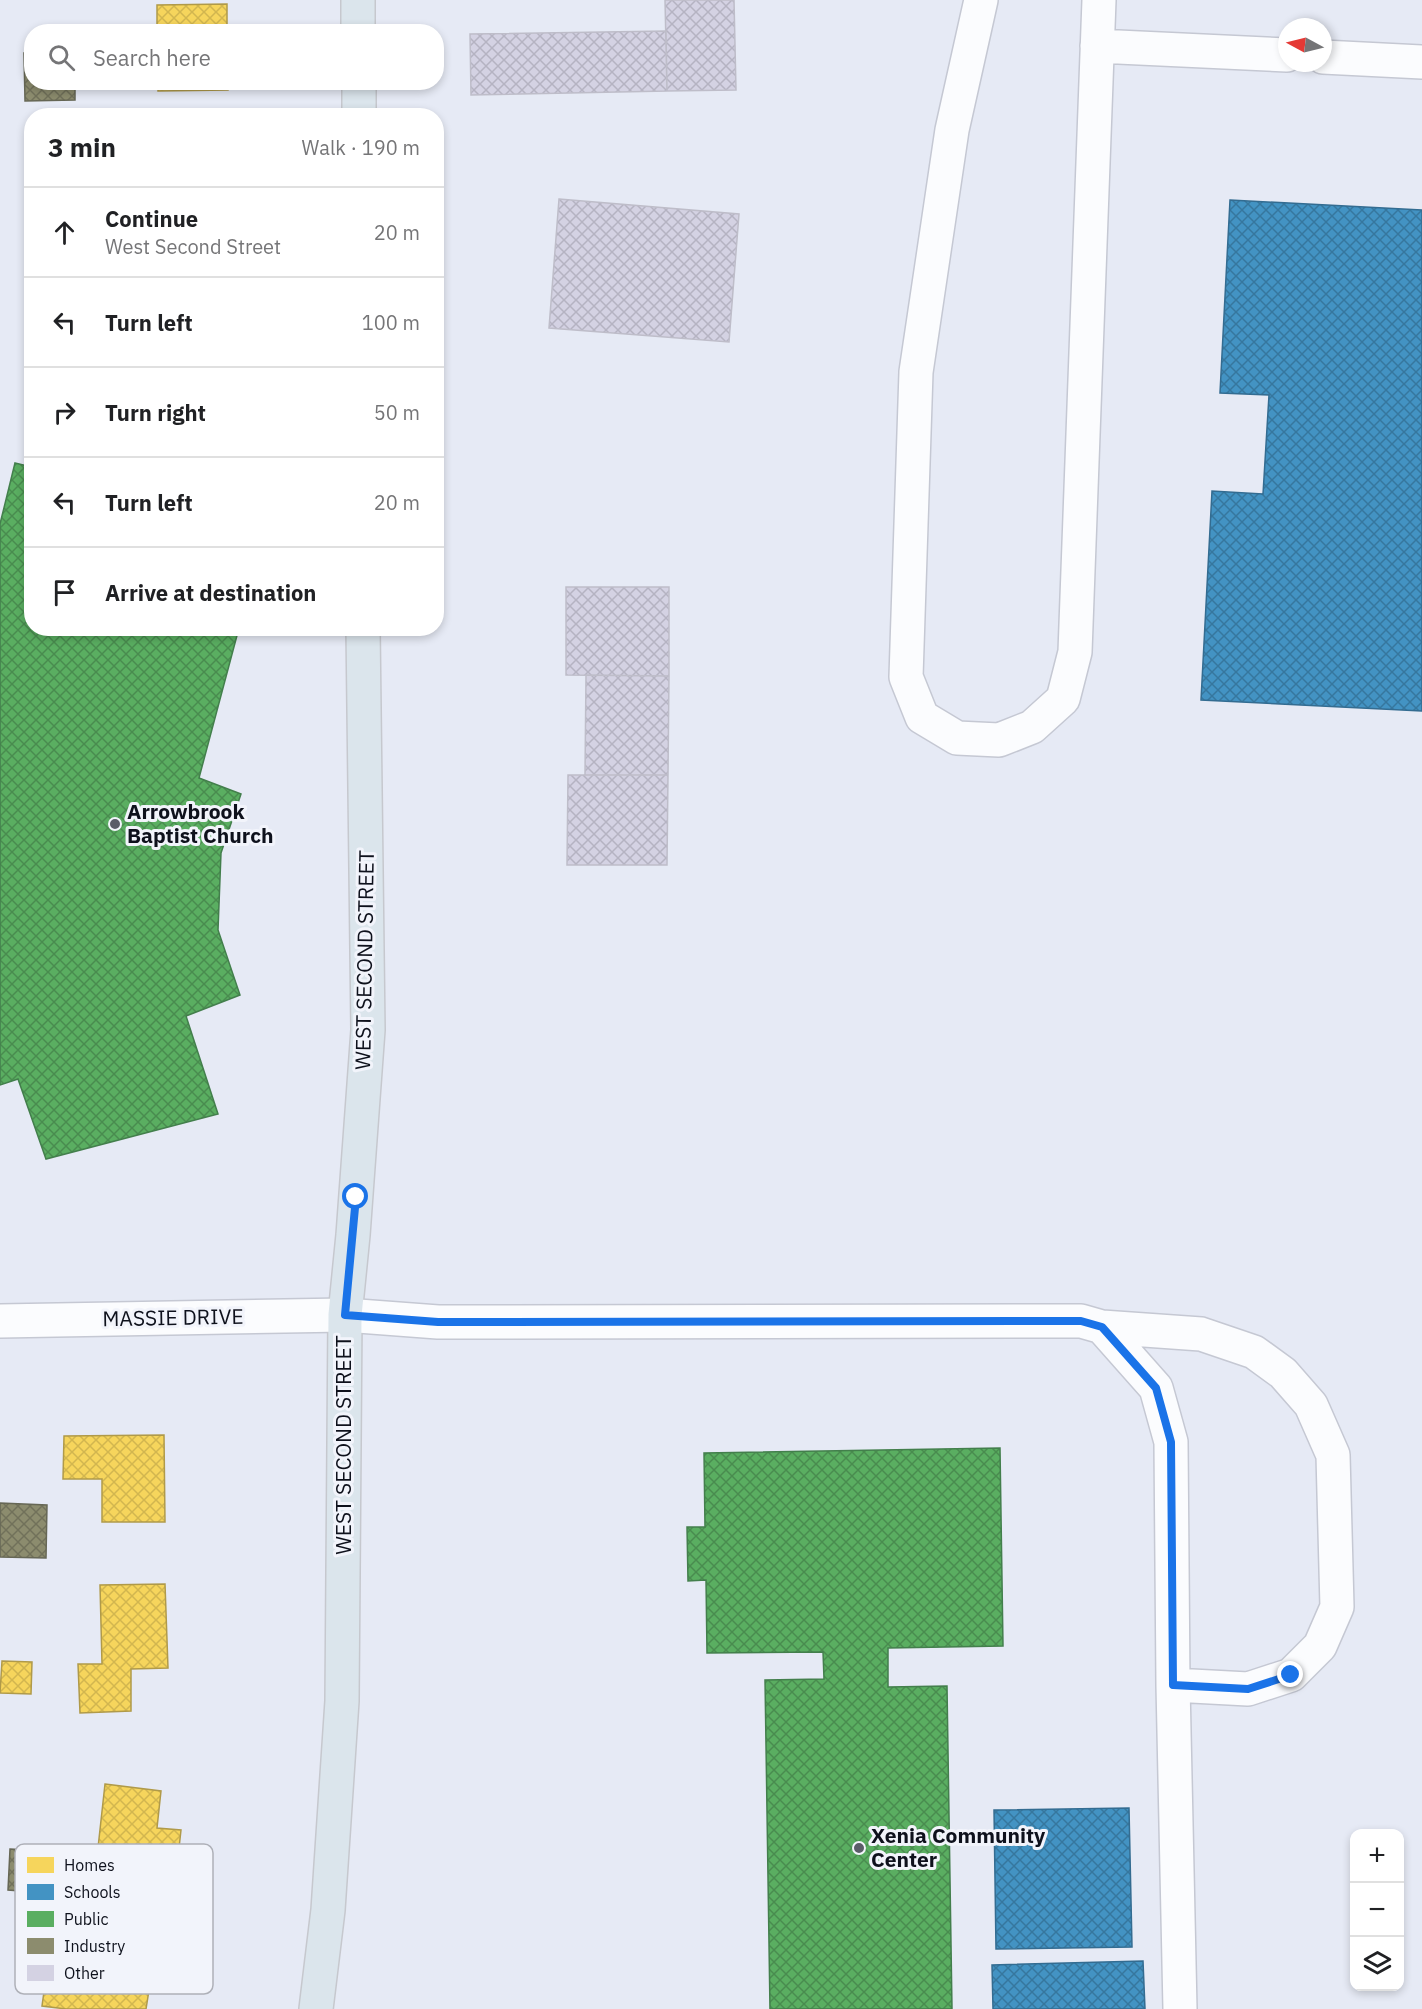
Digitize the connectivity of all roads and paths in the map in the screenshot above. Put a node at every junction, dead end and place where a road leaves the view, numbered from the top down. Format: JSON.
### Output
{"nodes":[{"id":1,"x":358,"y":0,"type":"edge"},
{"id":2,"x":981,"y":0,"type":"edge"},
{"id":3,"x":1099,"y":0,"type":"edge"},
{"id":4,"x":358,"y":24,"type":"edge"},
{"id":5,"x":1097,"y":46,"type":"junction"},
{"id":6,"x":1278,"y":55,"type":"edge"},
{"id":7,"x":1332,"y":57,"type":"edge"},
{"id":8,"x":1422,"y":62,"type":"edge"},
{"id":9,"x":358,"y":90,"type":"edge"},
{"id":10,"x":359,"y":108,"type":"edge"},
{"id":11,"x":363,"y":636,"type":"edge"},
{"id":12,"x":345,"y":1315,"type":"junction"},
{"id":13,"x":0,"y":1321,"type":"edge"},
{"id":14,"x":1102,"y":1327,"type":"junction"},
{"id":15,"x":1173,"y":1685,"type":"junction"},
{"id":16,"x":316,"y":2009,"type":"edge"},
{"id":17,"x":1180,"y":2009,"type":"edge"}],
"edges":[{"from":1,"to":4,"type":"main road"},
{"from":2,"to":5,"type":"street"},
{"from":3,"to":5,"type":"street"},
{"from":5,"to":6,"type":"street"},
{"from":7,"to":8,"type":"street"},
{"from":9,"to":10,"type":"main road"},
{"from":11,"to":12,"type":"main road","name":"WEST SECOND STREET"},
{"from":12,"to":13,"type":"street","name":"MASSIE DRIVE"},
{"from":12,"to":14,"type":"street","name":"MASSIE DRIVE"},
{"from":12,"to":16,"type":"main road","name":"WEST SECOND STREET"},
{"from":14,"to":15,"type":"street"},
{"from":14,"to":15,"type":"street","name":"MASSIE DRIVE"},
{"from":15,"to":17,"type":"street"}]}
